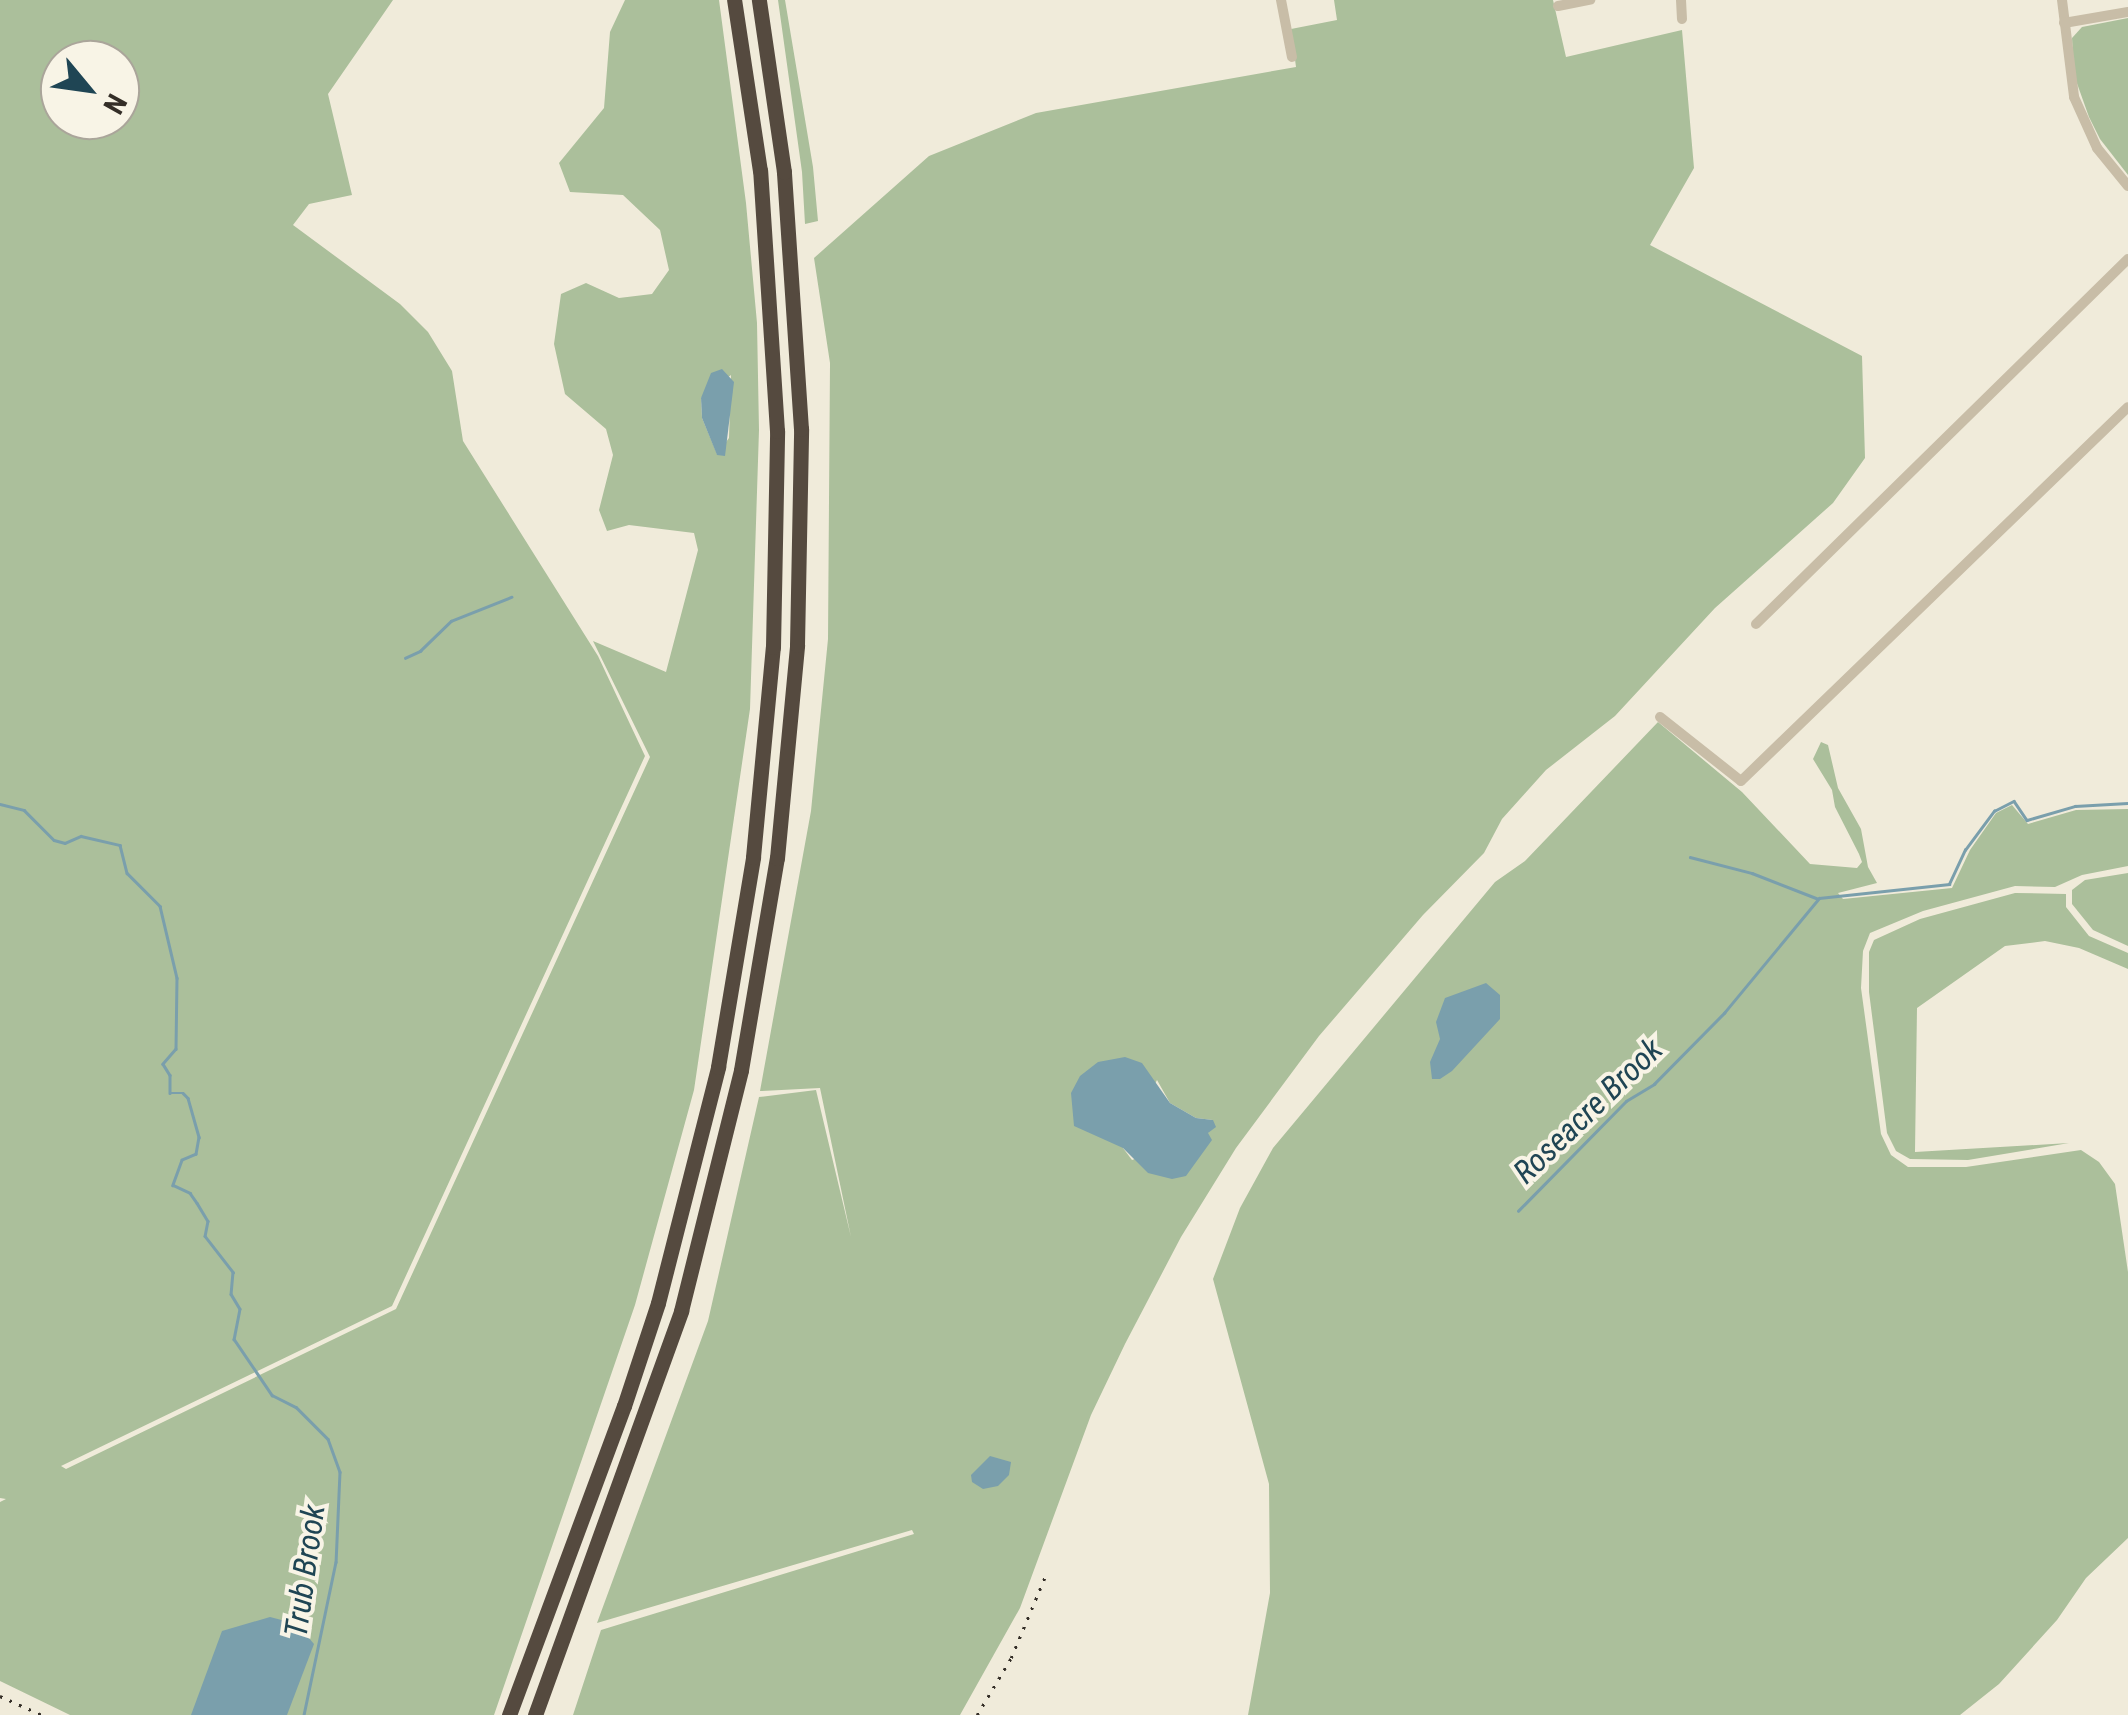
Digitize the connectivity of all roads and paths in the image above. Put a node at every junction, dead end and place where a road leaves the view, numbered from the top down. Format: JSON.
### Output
{"nodes":[{"id":1,"x":734,"y":0,"type":"edge"},
{"id":2,"x":759,"y":0,"type":"edge"},
{"id":3,"x":1281,"y":0,"type":"edge"},
{"id":4,"x":1590,"y":0,"type":"edge"},
{"id":5,"x":1681,"y":0,"type":"edge"},
{"id":6,"x":2062,"y":0,"type":"edge"},
{"id":7,"x":1558,"y":6,"type":"dead end"},
{"id":8,"x":2128,"y":12,"type":"edge"},
{"id":9,"x":1682,"y":19,"type":"dead end"},
{"id":10,"x":2064,"y":23,"type":"junction"},
{"id":11,"x":1292,"y":57,"type":"dead end"},
{"id":12,"x":2128,"y":186,"type":"edge"},
{"id":13,"x":2128,"y":259,"type":"edge"},
{"id":14,"x":2128,"y":407,"type":"edge"},
{"id":15,"x":1756,"y":624,"type":"dead end"},
{"id":16,"x":1660,"y":716,"type":"dead end"},
{"id":17,"x":509,"y":1715,"type":"edge"},
{"id":18,"x":535,"y":1715,"type":"edge"}],
"edges":[{"from":1,"to":17,"type":"highway"},
{"from":2,"to":18,"type":"highway"},
{"from":3,"to":11,"type":"street"},
{"from":4,"to":7,"type":"street"},
{"from":5,"to":9,"type":"street"},
{"from":6,"to":10,"type":"street"},
{"from":8,"to":10,"type":"street"},
{"from":10,"to":12,"type":"street"},
{"from":13,"to":15,"type":"street"},
{"from":14,"to":16,"type":"street"}]}
